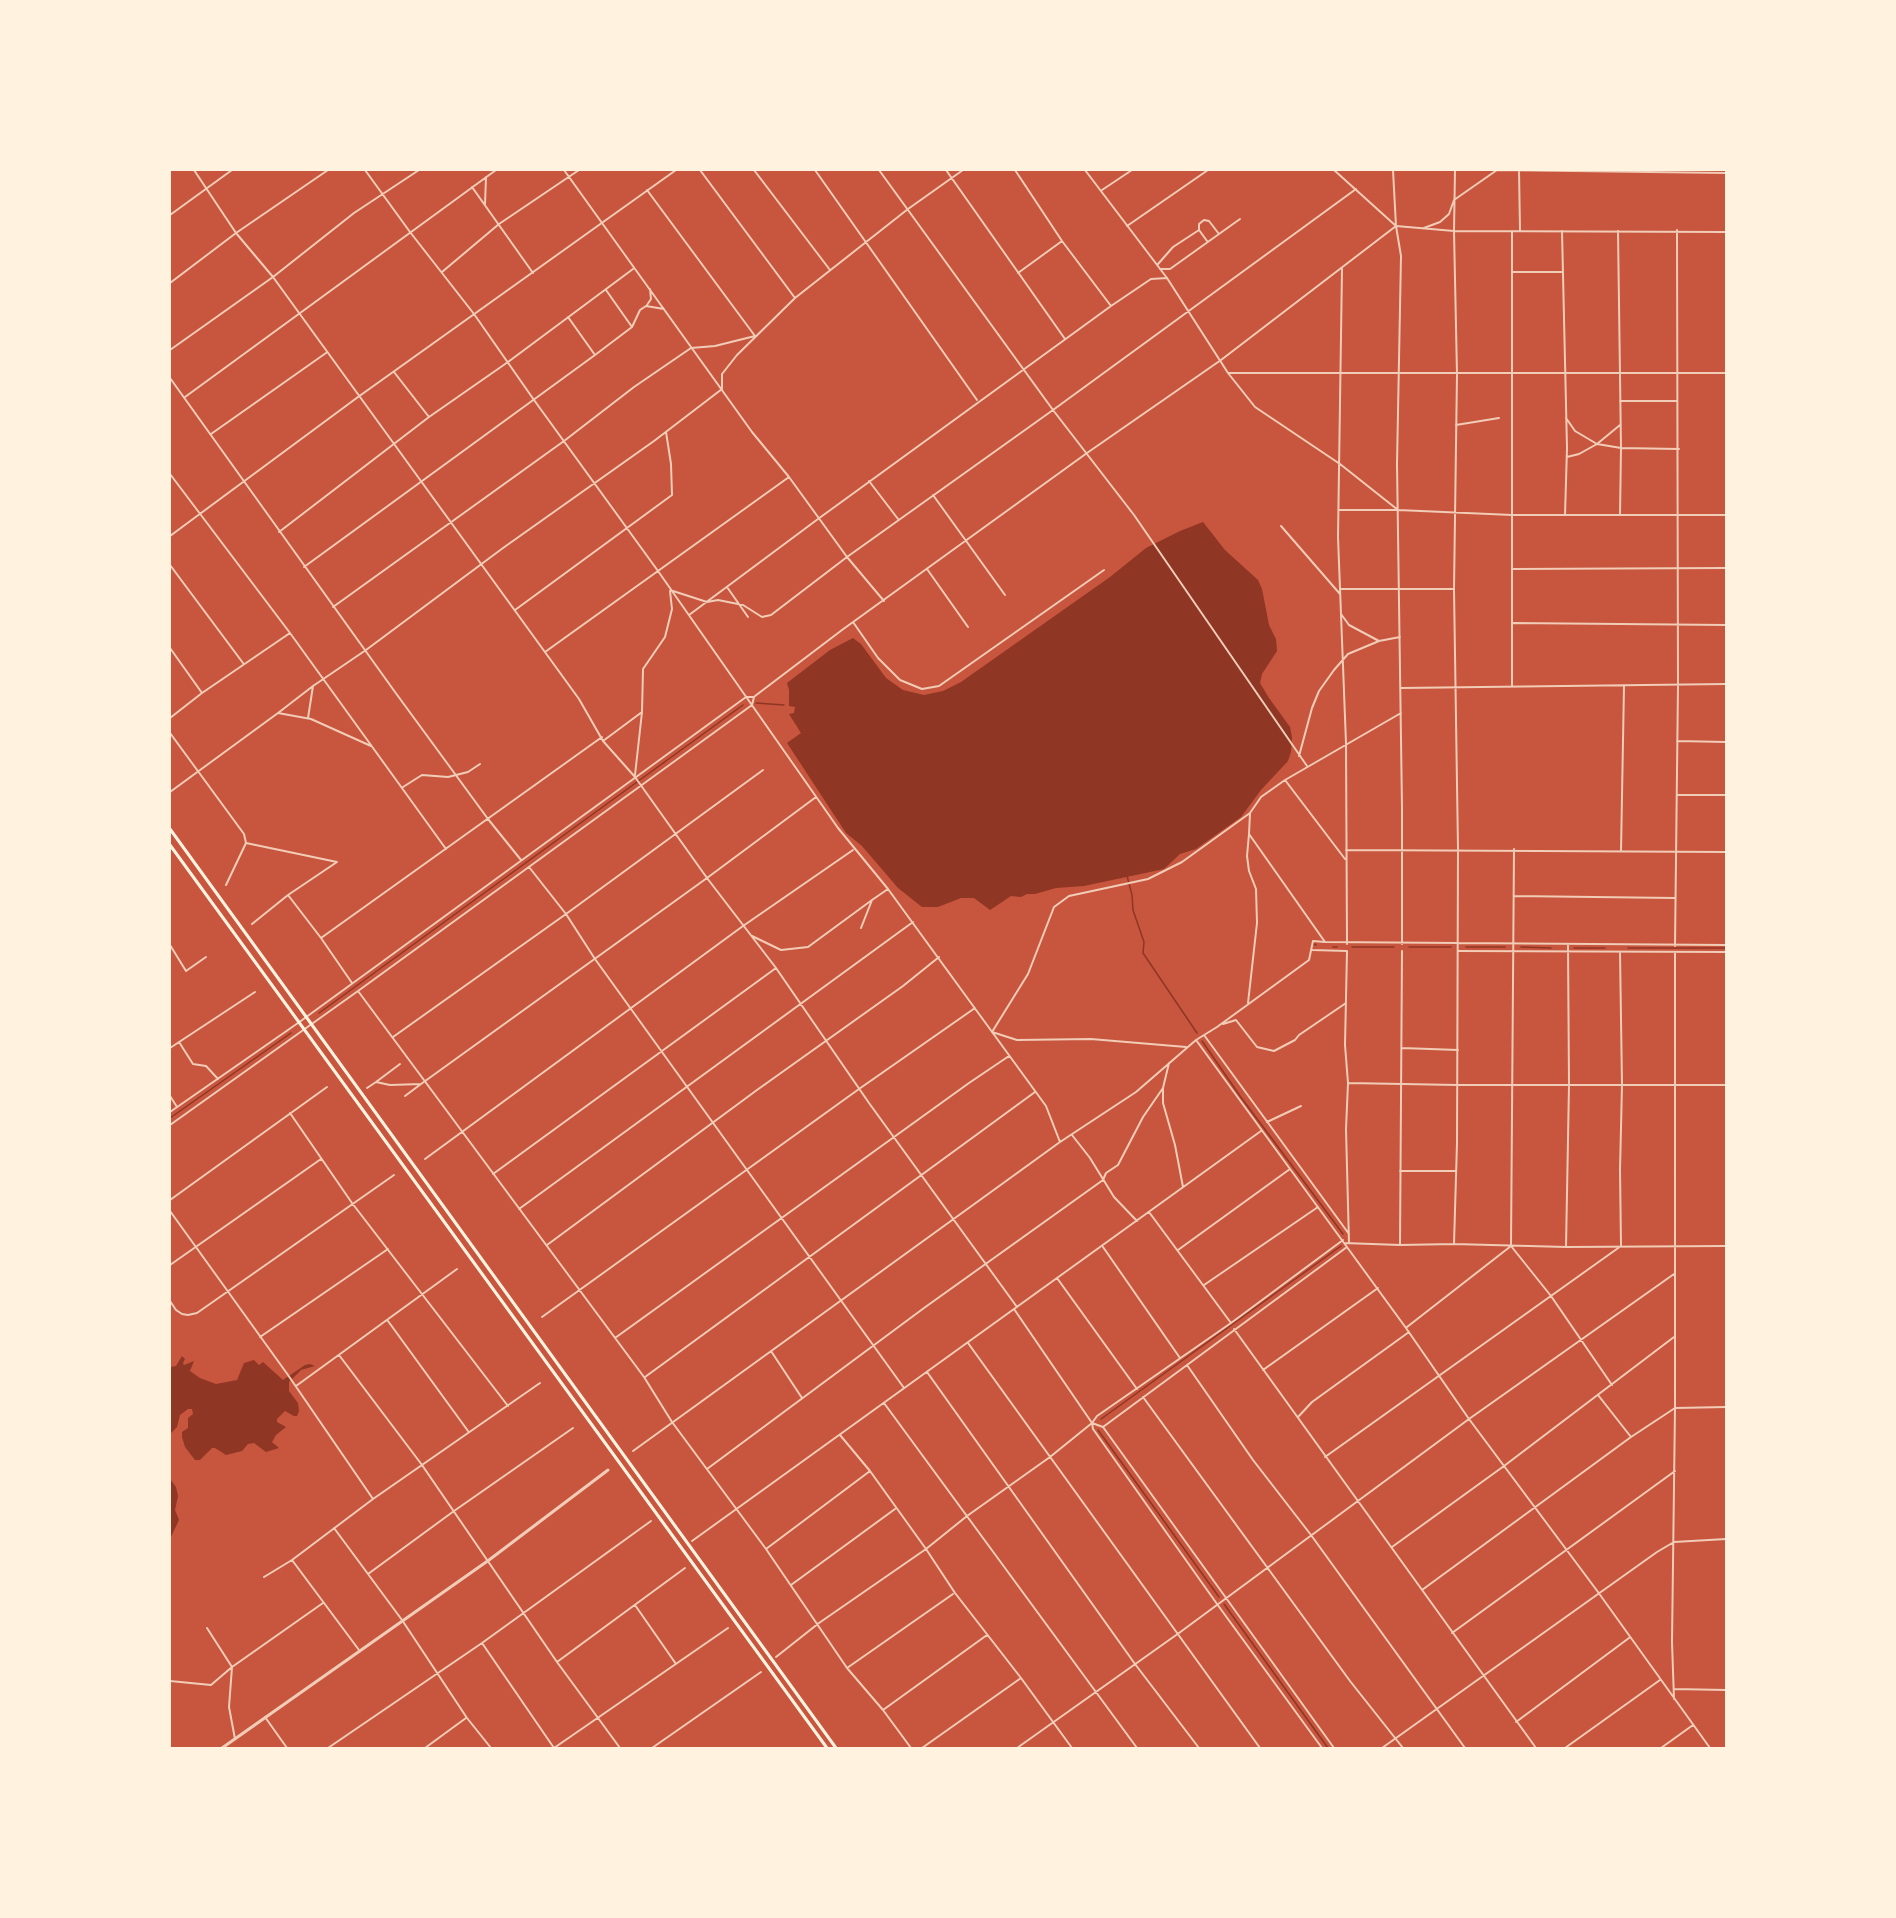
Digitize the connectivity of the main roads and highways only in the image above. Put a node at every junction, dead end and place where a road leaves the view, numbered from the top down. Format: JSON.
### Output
{"nodes":[{"id":1,"x":170,"y":829,"type":"edge"},
{"id":2,"x":170,"y":845,"type":"edge"},
{"id":3,"x":827,"y":1749,"type":"edge"},
{"id":4,"x":836,"y":1749,"type":"edge"}],
"edges":[{"from":1,"to":4,"type":"main road"},
{"from":2,"to":3,"type":"main road"}]}
